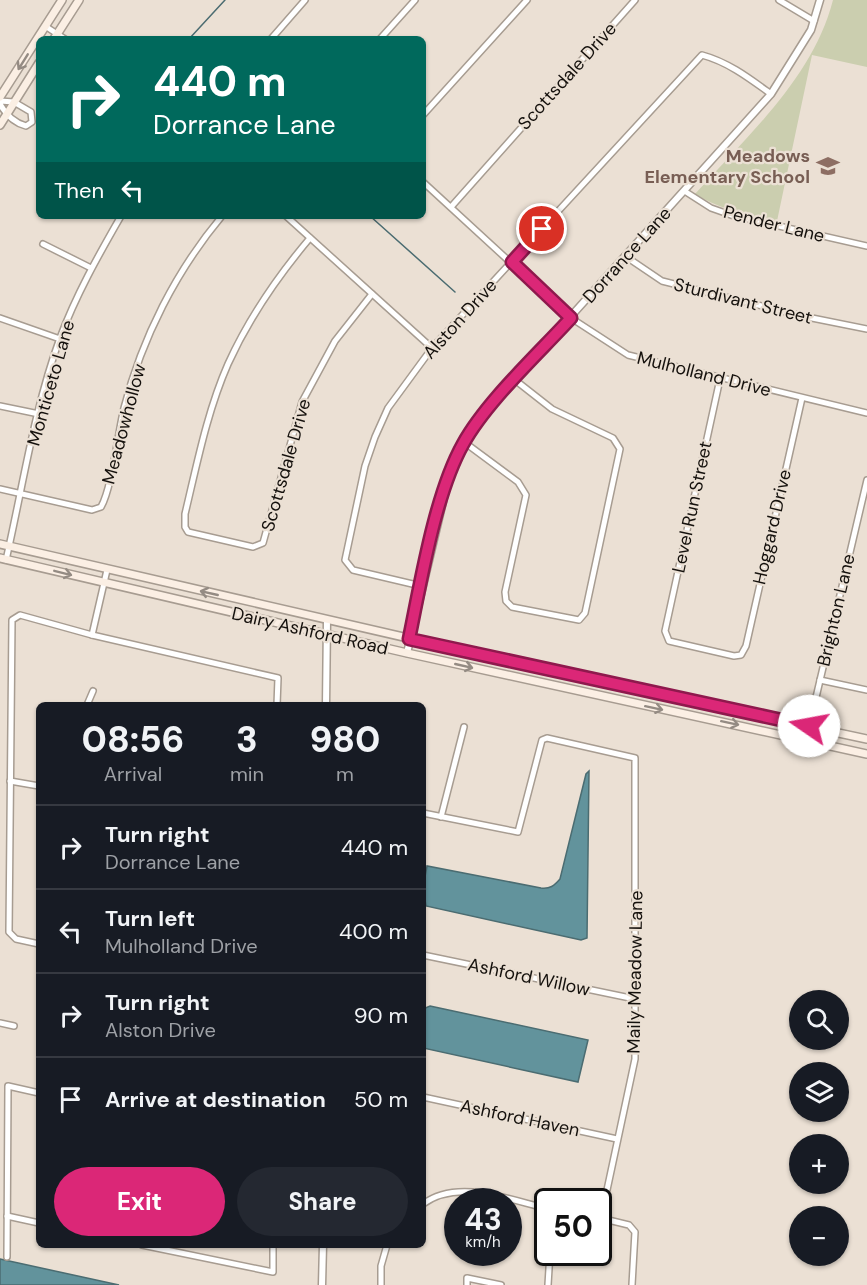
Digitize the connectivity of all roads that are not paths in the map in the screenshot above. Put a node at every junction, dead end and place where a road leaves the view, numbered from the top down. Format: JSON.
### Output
{"nodes":[{"id":1,"x":62,"y":0,"type":"edge"},
{"id":2,"x":79,"y":0,"type":"edge"},
{"id":3,"x":305,"y":0,"type":"edge"},
{"id":4,"x":414,"y":0,"type":"edge"},
{"id":5,"x":527,"y":0,"type":"edge"},
{"id":6,"x":635,"y":0,"type":"edge"},
{"id":7,"x":779,"y":0,"type":"edge"},
{"id":8,"x":820,"y":0,"type":"edge"},
{"id":9,"x":814,"y":21,"type":"junction"},
{"id":10,"x":45,"y":26,"type":"junction"},
{"id":11,"x":39,"y":36,"type":"edge"},
{"id":12,"x":55,"y":36,"type":"edge"},
{"id":13,"x":57,"y":36,"type":"edge"},
{"id":14,"x":274,"y":36,"type":"edge"},
{"id":15,"x":383,"y":36,"type":"edge"},
{"id":16,"x":36,"y":41,"type":"edge"},
{"id":17,"x":36,"y":68,"type":"edge"},
{"id":18,"x":771,"y":94,"type":"junction"},
{"id":19,"x":0,"y":101,"type":"edge"},
{"id":20,"x":14,"y":102,"type":"junction"},
{"id":21,"x":426,"y":112,"type":"edge"},
{"id":22,"x":6,"y":115,"type":"junction"},
{"id":23,"x":0,"y":124,"type":"edge"},
{"id":24,"x":426,"y":185,"type":"edge"},
{"id":25,"x":686,"y":192,"type":"junction"},
{"id":26,"x":451,"y":207,"type":"junction"},
{"id":27,"x":119,"y":219,"type":"edge"},
{"id":28,"x":220,"y":219,"type":"edge"},
{"id":29,"x":289,"y":219,"type":"edge"},
{"id":30,"x":310,"y":238,"type":"junction"},
{"id":31,"x":43,"y":244,"type":"dead end"},
{"id":32,"x":867,"y":246,"type":"edge"},
{"id":33,"x":625,"y":256,"type":"junction"},
{"id":34,"x":512,"y":262,"type":"junction"},
{"id":35,"x":91,"y":268,"type":"junction"},
{"id":36,"x":372,"y":294,"type":"junction"},
{"id":37,"x":0,"y":318,"type":"edge"},
{"id":38,"x":571,"y":318,"type":"junction"},
{"id":39,"x":867,"y":329,"type":"edge"},
{"id":40,"x":60,"y":339,"type":"junction"},
{"id":41,"x":432,"y":348,"type":"junction"},
{"id":42,"x":720,"y":379,"type":"junction"},
{"id":43,"x":515,"y":380,"type":"junction"},
{"id":44,"x":802,"y":398,"type":"junction"},
{"id":45,"x":0,"y":406,"type":"edge"},
{"id":46,"x":867,"y":412,"type":"edge"},
{"id":47,"x":39,"y":414,"type":"junction"},
{"id":48,"x":464,"y":442,"type":"junction"},
{"id":49,"x":867,"y":480,"type":"edge"},
{"id":50,"x":0,"y":489,"type":"edge"},
{"id":51,"x":22,"y":494,"type":"junction"},
{"id":52,"x":0,"y":544,"type":"edge"},
{"id":53,"x":9,"y":546,"type":"junction"},
{"id":54,"x":3,"y":559,"type":"edge"},
{"id":55,"x":107,"y":570,"type":"junction"},
{"id":56,"x":104,"y":583,"type":"junction"},
{"id":57,"x":421,"y":586,"type":"junction"},
{"id":58,"x":327,"y":620,"type":"junction"},
{"id":59,"x":327,"y":634,"type":"junction"},
{"id":60,"x":92,"y":635,"type":"junction"},
{"id":61,"x":409,"y":639,"type":"junction"},
{"id":62,"x":406,"y":653,"type":"junction"},
{"id":63,"x":741,"y":655,"type":"joint"},
{"id":64,"x":820,"y":680,"type":"junction"},
{"id":65,"x":599,"y":682,"type":"junction"},
{"id":66,"x":867,"y":690,"type":"edge"},
{"id":67,"x":93,"y":691,"type":"dead end"},
{"id":68,"x":596,"y":695,"type":"junction"},
{"id":69,"x":88,"y":702,"type":"edge"},
{"id":70,"x":277,"y":702,"type":"edge"},
{"id":71,"x":326,"y":702,"type":"edge"},
{"id":72,"x":809,"y":726,"type":"junction"},
{"id":73,"x":464,"y":727,"type":"dead end"},
{"id":74,"x":867,"y":739,"type":"edge"},
{"id":75,"x":806,"y":740,"type":"junction"},
{"id":76,"x":867,"y":754,"type":"edge"},
{"id":77,"x":10,"y":781,"type":"junction"},
{"id":78,"x":36,"y":785,"type":"edge"},
{"id":79,"x":426,"y":814,"type":"edge"},
{"id":80,"x":441,"y":817,"type":"junction"},
{"id":81,"x":36,"y":943,"type":"edge"},
{"id":82,"x":426,"y":956,"type":"edge"},
{"id":83,"x":635,"y":999,"type":"junction"},
{"id":84,"x":0,"y":1023,"type":"edge"},
{"id":85,"x":14,"y":1026,"type":"dead end"},
{"id":86,"x":36,"y":1092,"type":"edge"},
{"id":87,"x":426,"y":1098,"type":"edge"},
{"id":88,"x":617,"y":1139,"type":"junction"},
{"id":89,"x":606,"y":1188,"type":"edge"},
{"id":90,"x":426,"y":1202,"type":"edge"},
{"id":91,"x":534,"y":1206,"type":"edge"},
{"id":92,"x":7,"y":1216,"type":"junction"},
{"id":93,"x":36,"y":1222,"type":"edge"},
{"id":94,"x":612,"y":1222,"type":"edge"},
{"id":95,"x":157,"y":1248,"type":"edge"},
{"id":96,"x":273,"y":1248,"type":"edge"},
{"id":97,"x":323,"y":1248,"type":"edge"},
{"id":98,"x":386,"y":1248,"type":"edge"},
{"id":99,"x":7,"y":1257,"type":"dead end"},
{"id":100,"x":549,"y":1266,"type":"edge"},
{"id":101,"x":322,"y":1285,"type":"edge"},
{"id":102,"x":381,"y":1285,"type":"edge"},
{"id":103,"x":467,"y":1285,"type":"edge"},
{"id":104,"x":501,"y":1285,"type":"edge"},
{"id":105,"x":548,"y":1285,"type":"edge"},
{"id":106,"x":632,"y":1285,"type":"edge"}],
"edges":[{"from":1,"to":10,"type":"main road"},
{"from":2,"to":13,"type":"main road"},
{"from":3,"to":14,"type":"street"},
{"from":4,"to":15,"type":"street"},
{"from":5,"to":21,"type":"street"},
{"from":6,"to":26,"type":"street","name":"Scottsdale Drive"},
{"from":7,"to":9,"type":"street"},
{"from":8,"to":9,"type":"street","name":"Dorrance Lane"},
{"from":9,"to":18,"type":"street","name":"Dorrance Lane"},
{"from":10,"to":11,"type":"main road","one_way":true},
{"from":10,"to":12,"type":"street"},
{"from":16,"to":19,"type":"main road","one_way":true},
{"from":17,"to":20,"type":"main road"},
{"from":18,"to":25,"type":"street","name":"Dorrance Lane"},
{"from":18,"to":34,"type":"street","name":"Alston Drive"},
{"from":19,"to":20,"type":"street"},
{"from":19,"to":22,"type":"street"},
{"from":20,"to":22,"type":"main road"},
{"from":20,"to":22,"type":"street"},
{"from":22,"to":23,"type":"main road"},
{"from":24,"to":26,"type":"street","name":"Mulholland Drive"},
{"from":25,"to":32,"type":"street","name":"Pender Lane"},
{"from":25,"to":33,"type":"street","name":"Dorrance Lane"},
{"from":26,"to":34,"type":"street","name":"Mulholland Drive"},
{"from":27,"to":35,"type":"street","name":"Monticeto Lane"},
{"from":28,"to":51,"type":"street","name":"Meadowhollow"},
{"from":29,"to":30,"type":"street"},
{"from":30,"to":36,"type":"street"},
{"from":30,"to":36,"type":"street","name":"Scottsdale Drive"},
{"from":31,"to":35,"type":"street"},
{"from":33,"to":38,"type":"street","name":"Dorrance Lane"},
{"from":33,"to":39,"type":"street","name":"Sturdivant Street"},
{"from":34,"to":38,"type":"street","name":"Mulholland Drive"},
{"from":34,"to":41,"type":"street","name":"Alston Drive"},
{"from":35,"to":40,"type":"street","name":"Monticeto Lane"},
{"from":36,"to":41,"type":"street"},
{"from":37,"to":40,"type":"street"},
{"from":38,"to":42,"type":"street","name":"Mulholland Drive"},
{"from":38,"to":43,"type":"street","name":"Dorrance Lane"},
{"from":40,"to":47,"type":"street","name":"Monticeto Lane"},
{"from":41,"to":57,"type":"street","name":"Alston Drive"},
{"from":42,"to":44,"type":"street","name":"Mulholland Drive"},
{"from":42,"to":63,"type":"street","name":"Level Run Street"},
{"from":43,"to":48,"type":"street","name":"Dorrance Lane"},
{"from":43,"to":48,"type":"street"},
{"from":44,"to":46,"type":"street","name":"Mulholland Drive"},
{"from":44,"to":63,"type":"street","name":"Hoggard Drive"},
{"from":45,"to":47,"type":"street"},
{"from":47,"to":51,"type":"street","name":"Monticeto Lane"},
{"from":48,"to":57,"type":"street","name":"Dorrance Lane"},
{"from":49,"to":64,"type":"street","name":"Brighton Lane"},
{"from":50,"to":51,"type":"street"},
{"from":51,"to":53,"type":"street","name":"Monticeto Lane"},
{"from":52,"to":53,"type":"main road","name":"Dairy Ashford Road"},
{"from":53,"to":54,"type":"street","name":"Monticeto Lane"},
{"from":53,"to":55,"type":"main road","name":"Dairy Ashford Road"},
{"from":54,"to":56,"type":"main road","name":"Dairy Ashford Road","one_way":true},
{"from":55,"to":56,"type":"street"},
{"from":58,"to":55,"type":"main road","name":"Dairy Ashford Road","one_way":true},
{"from":56,"to":59,"type":"main road","name":"Dairy Ashford Road"},
{"from":56,"to":60,"type":"street"},
{"from":57,"to":61,"type":"street","name":"Dorrance Lane"},
{"from":58,"to":59,"type":"street"},
{"from":58,"to":61,"type":"main road","name":"Dairy Ashford Road"},
{"from":59,"to":62,"type":"main road","name":"Dairy Ashford Road"},
{"from":59,"to":71,"type":"street"},
{"from":60,"to":70,"type":"street"},
{"from":60,"to":77,"type":"street"},
{"from":61,"to":62,"type":"street","name":"Dorrance Lane"},
{"from":61,"to":65,"type":"main road","name":"Dairy Ashford Road"},
{"from":62,"to":68,"type":"main road","name":"Dairy Ashford Road","one_way":true},
{"from":64,"to":66,"type":"street"},
{"from":64,"to":72,"type":"street","name":"Brighton Lane"},
{"from":65,"to":68,"type":"main road"},
{"from":65,"to":72,"type":"main road","name":"Dairy Ashford Road"},
{"from":67,"to":69,"type":"street"},
{"from":68,"to":75,"type":"main road","name":"Dairy Ashford Road","one_way":true},
{"from":72,"to":74,"type":"main road","name":"Dairy Ashford Road"},
{"from":72,"to":75,"type":"street","name":"Brighton Lane"},
{"from":73,"to":80,"type":"street"},
{"from":75,"to":76,"type":"main road","name":"Dairy Ashford Road"},
{"from":77,"to":78,"type":"street"},
{"from":77,"to":81,"type":"street"},
{"from":79,"to":80,"type":"street"},
{"from":80,"to":83,"type":"street","name":"Maily Meadow Lane"},
{"from":82,"to":83,"type":"street","name":"Ashford Willow"},
{"from":83,"to":88,"type":"street","name":"Maily Meadow Lane"},
{"from":84,"to":85,"type":"street"},
{"from":86,"to":92,"type":"street"},
{"from":87,"to":88,"type":"street","name":"Ashford Haven"},
{"from":88,"to":89,"type":"street","name":"Maily Meadow Lane"},
{"from":90,"to":91,"type":"street"},
{"from":92,"to":93,"type":"street"},
{"from":92,"to":99,"type":"street"},
{"from":94,"to":106,"type":"street"},
{"from":95,"to":96,"type":"street"},
{"from":97,"to":101,"type":"street"},
{"from":98,"to":102,"type":"street"},
{"from":100,"to":105,"type":"street"},
{"from":103,"to":104,"type":"street"}]}
